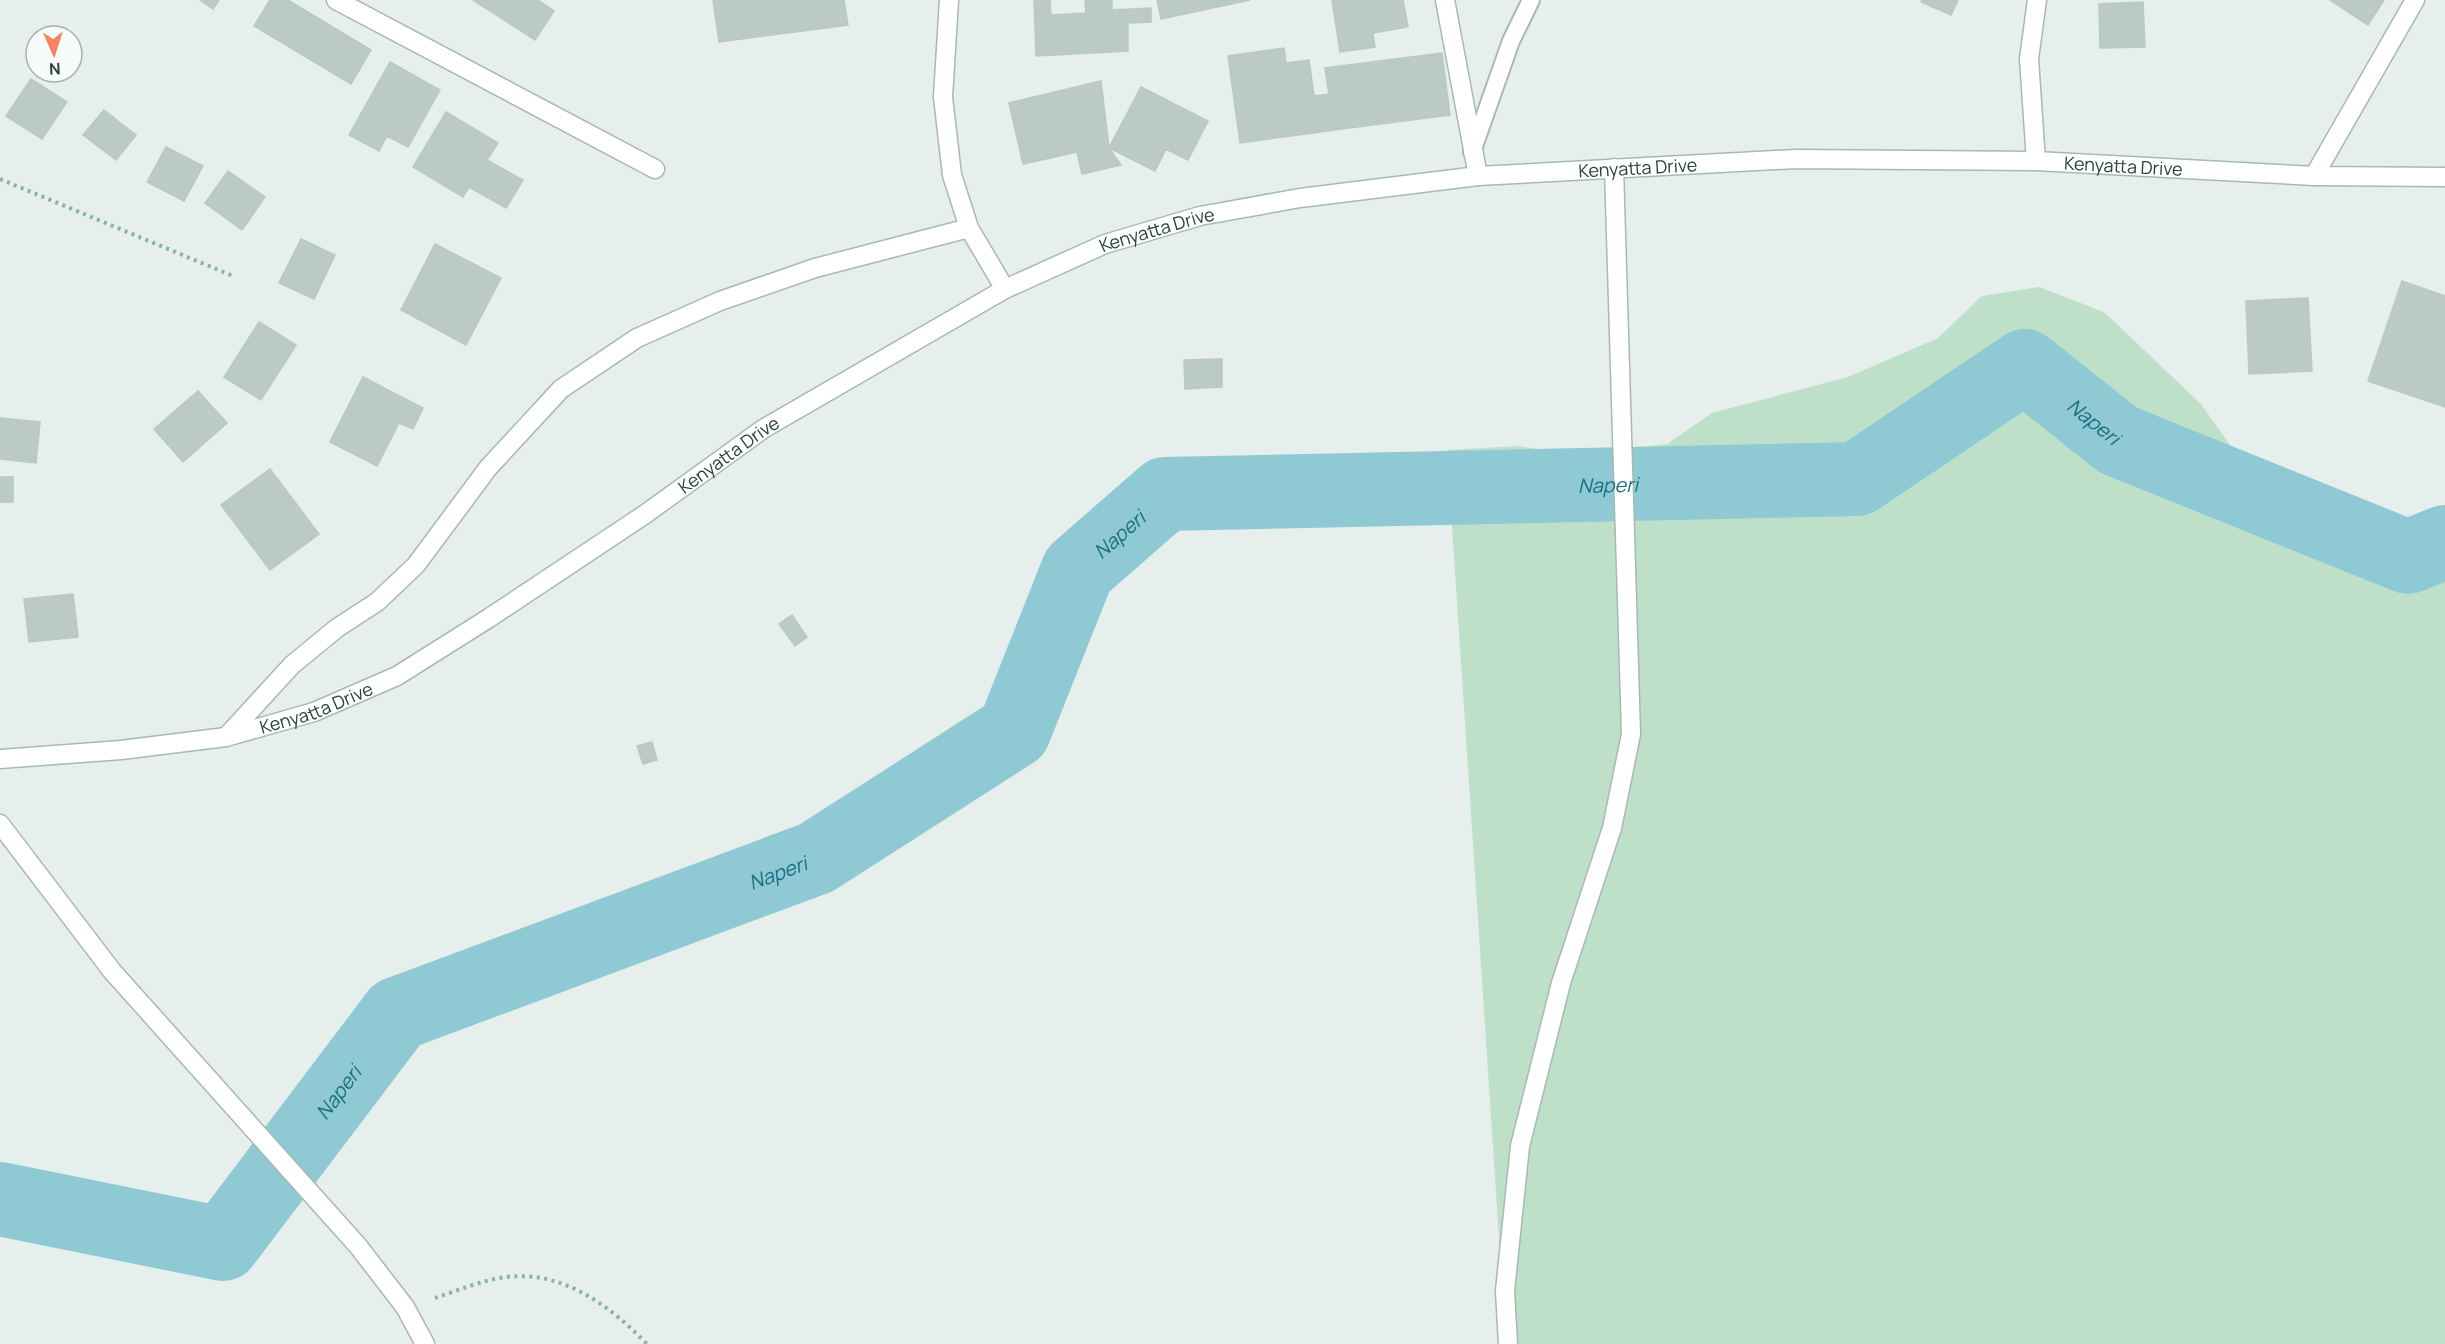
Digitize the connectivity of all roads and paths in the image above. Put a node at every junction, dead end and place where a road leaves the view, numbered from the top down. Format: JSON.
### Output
{"nodes":[{"id":1,"x":336,"y":0,"type":"edge"},
{"id":2,"x":949,"y":0,"type":"edge"},
{"id":3,"x":1444,"y":0,"type":"edge"},
{"id":4,"x":1531,"y":0,"type":"edge"},
{"id":5,"x":2037,"y":0,"type":"edge"},
{"id":6,"x":2415,"y":0,"type":"edge"},
{"id":7,"x":1472,"y":152,"type":"junction"},
{"id":8,"x":2036,"y":161,"type":"junction"},
{"id":9,"x":1614,"y":168,"type":"junction"},
{"id":10,"x":655,"y":169,"type":"dead end"},
{"id":11,"x":1478,"y":176,"type":"junction"},
{"id":12,"x":2314,"y":176,"type":"junction"},
{"id":13,"x":2445,"y":177,"type":"edge"},
{"id":14,"x":0,"y":179,"type":"edge"},
{"id":15,"x":969,"y":228,"type":"junction"},
{"id":16,"x":233,"y":276,"type":"dead end"},
{"id":17,"x":1005,"y":290,"type":"junction"},
{"id":18,"x":226,"y":737,"type":"junction"},
{"id":19,"x":0,"y":759,"type":"edge"},
{"id":20,"x":0,"y":824,"type":"edge"},
{"id":21,"x":405,"y":1307,"type":"junction"},
{"id":22,"x":425,"y":1344,"type":"edge"},
{"id":23,"x":647,"y":1344,"type":"edge"},
{"id":24,"x":1508,"y":1344,"type":"edge"}],
"edges":[{"from":1,"to":10,"type":"street"},
{"from":2,"to":15,"type":"street"},
{"from":3,"to":7,"type":"street"},
{"from":4,"to":7,"type":"lane"},
{"from":5,"to":8,"type":"street"},
{"from":6,"to":12,"type":"street"},
{"from":7,"to":11,"type":"street"},
{"from":8,"to":9,"type":"street","name":"Kenyatta Drive"},
{"from":8,"to":12,"type":"street","name":"Kenyatta Drive"},
{"from":9,"to":11,"type":"street","name":"Kenyatta Drive"},
{"from":9,"to":24,"type":"street"},
{"from":11,"to":17,"type":"street","name":"Kenyatta Drive"},
{"from":12,"to":13,"type":"street","name":"Kenyatta Drive"},
{"from":14,"to":16,"type":"path"},
{"from":15,"to":17,"type":"street"},
{"from":15,"to":18,"type":"street"},
{"from":17,"to":18,"type":"street","name":"Kenyatta Drive"},
{"from":18,"to":19,"type":"street","name":"Kenyatta Drive"},
{"from":20,"to":21,"type":"street"},
{"from":21,"to":22,"type":"street"},
{"from":21,"to":23,"type":"path"}]}
